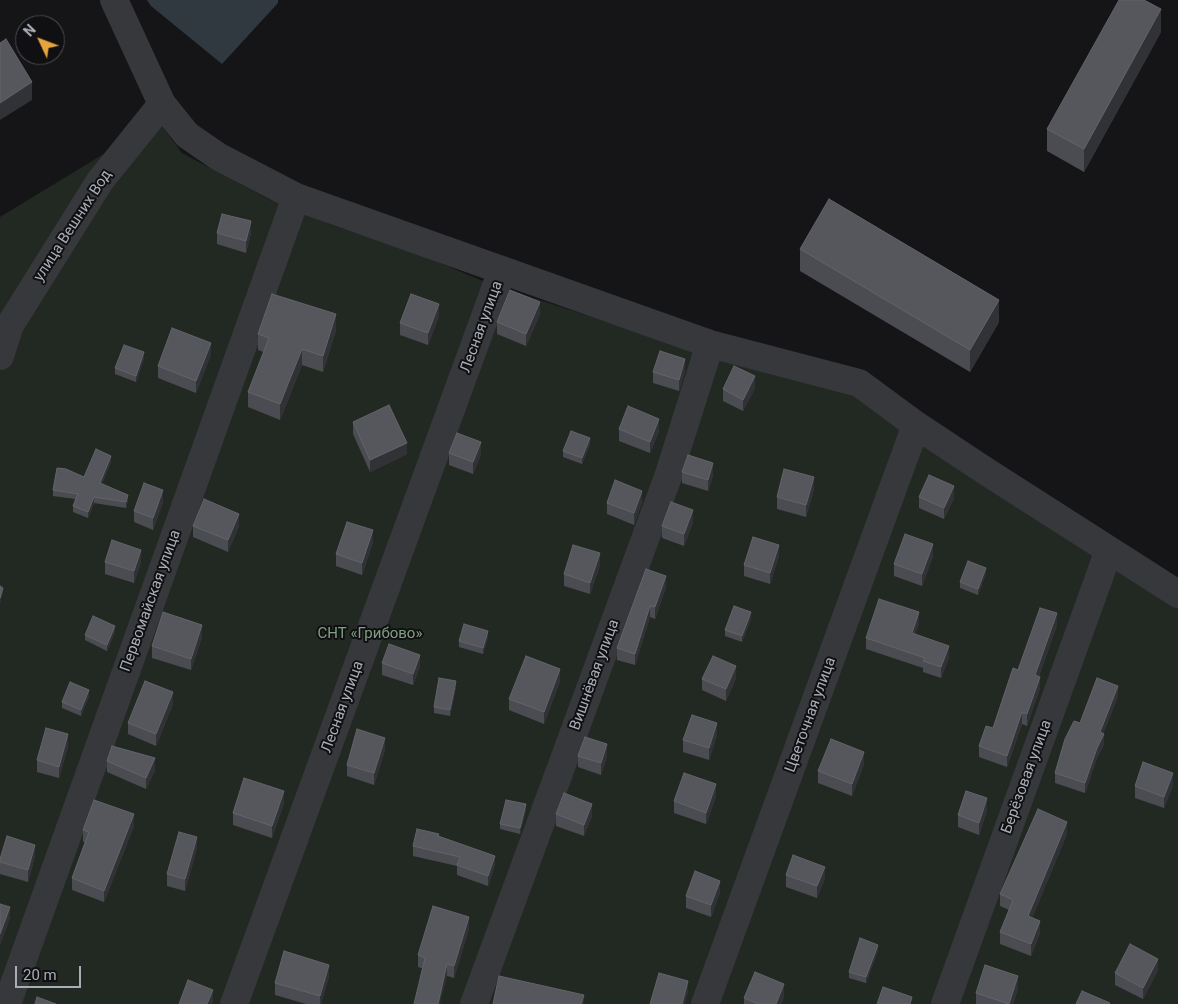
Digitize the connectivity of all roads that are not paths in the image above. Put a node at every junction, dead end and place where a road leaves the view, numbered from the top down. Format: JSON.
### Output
{"nodes":[{"id":1,"x":114,"y":0,"type":"edge"},
{"id":2,"x":162,"y":104,"type":"junction"},
{"id":3,"x":296,"y":197,"type":"junction"},
{"id":4,"x":502,"y":270,"type":"junction"},
{"id":5,"x":5,"y":324,"type":"edge"},
{"id":6,"x":710,"y":344,"type":"junction"},
{"id":7,"x":0,"y":356,"type":"edge"},
{"id":8,"x":916,"y":426,"type":"junction"},
{"id":9,"x":1109,"y":550,"type":"junction"},
{"id":10,"x":1178,"y":594,"type":"edge"},
{"id":11,"x":7,"y":1004,"type":"edge"},
{"id":12,"x":234,"y":1004,"type":"edge"},
{"id":13,"x":474,"y":1004,"type":"edge"},
{"id":14,"x":705,"y":1004,"type":"edge"},
{"id":15,"x":945,"y":1004,"type":"edge"}],
"edges":[{"from":1,"to":2,"type":"street"},
{"from":2,"to":3,"type":"street"},
{"from":2,"to":5,"type":"street","name":"улица Вешних Вод"},
{"from":3,"to":4,"type":"street"},
{"from":3,"to":11,"type":"street","name":"Первомайская улица"},
{"from":4,"to":6,"type":"street"},
{"from":4,"to":12,"type":"street","name":"Лесная улица"},
{"from":5,"to":7,"type":"street","name":"улица Вешних Вод"},
{"from":6,"to":8,"type":"street"},
{"from":6,"to":13,"type":"street","name":"Вишнёвая улица"},
{"from":8,"to":9,"type":"street"},
{"from":8,"to":14,"type":"street","name":"Цветочная улица"},
{"from":9,"to":10,"type":"street"},
{"from":9,"to":15,"type":"street","name":"Берёзовая улица"}]}
